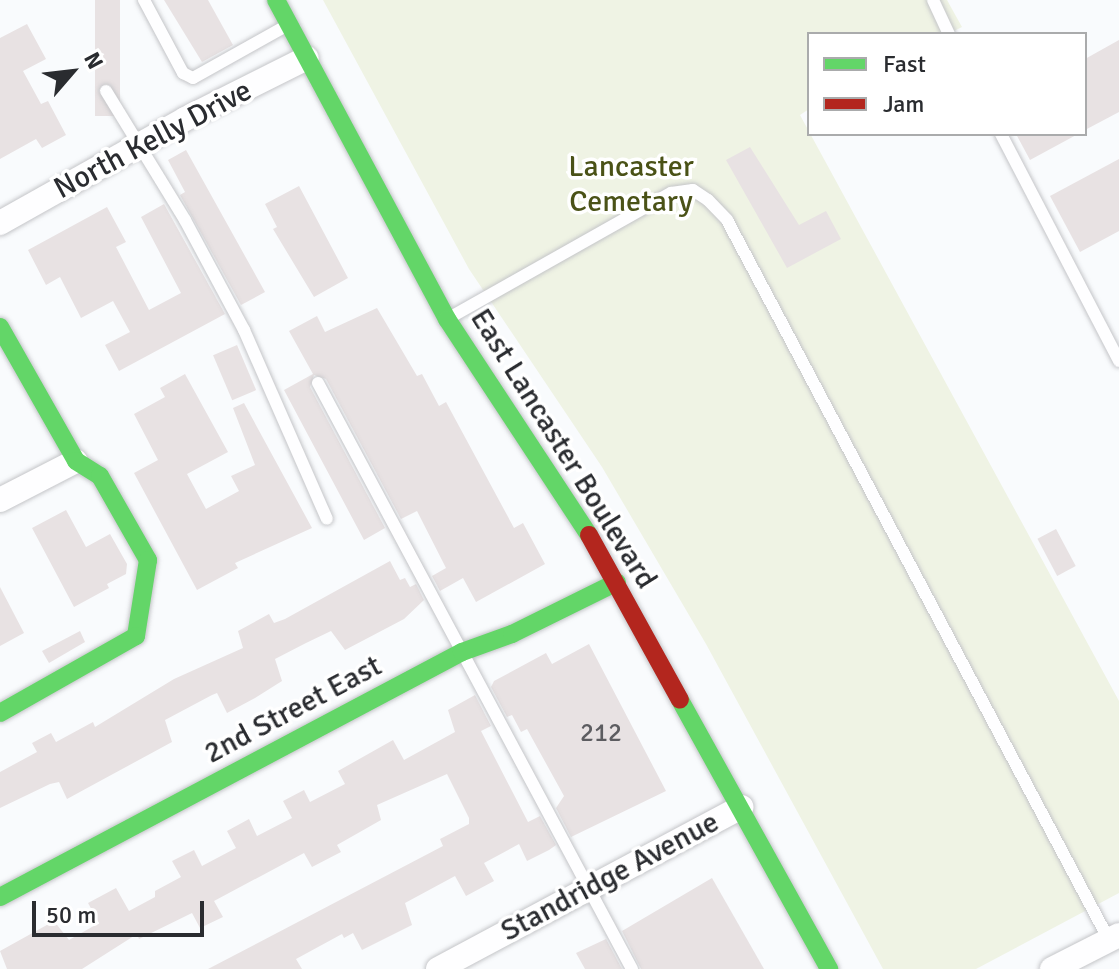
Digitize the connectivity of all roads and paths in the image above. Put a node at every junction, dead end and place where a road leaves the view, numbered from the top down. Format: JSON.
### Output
{"nodes":[{"id":1,"x":144,"y":0,"type":"edge"},
{"id":2,"x":276,"y":0,"type":"edge"},
{"id":3,"x":933,"y":0,"type":"edge"},
{"id":4,"x":289,"y":24,"type":"junction"},
{"id":5,"x":948,"y":32,"type":"edge"},
{"id":6,"x":307,"y":58,"type":"junction"},
{"id":7,"x":106,"y":91,"type":"dead end"},
{"id":8,"x":1002,"y":136,"type":"edge"},
{"id":9,"x":138,"y":145,"type":"junction"},
{"id":10,"x":0,"y":223,"type":"edge"},
{"id":11,"x":447,"y":319,"type":"junction"},
{"id":12,"x":0,"y":327,"type":"edge"},
{"id":13,"x":1119,"y":361,"type":"edge"},
{"id":14,"x":318,"y":383,"type":"dead end"},
{"id":15,"x":76,"y":461,"type":"junction"},
{"id":16,"x":0,"y":500,"type":"edge"},
{"id":17,"x":327,"y":519,"type":"dead end"},
{"id":18,"x":617,"y":582,"type":"junction"},
{"id":19,"x":462,"y":652,"type":"junction"},
{"id":20,"x":0,"y":713,"type":"edge"},
{"id":21,"x":741,"y":807,"type":"junction"},
{"id":22,"x":588,"y":888,"type":"junction"},
{"id":23,"x":0,"y":897,"type":"edge"},
{"id":24,"x":1114,"y":937,"type":"edge"},
{"id":25,"x":438,"y":969,"type":"edge"},
{"id":26,"x":632,"y":969,"type":"edge"},
{"id":27,"x":829,"y":969,"type":"edge"},
{"id":28,"x":1052,"y":969,"type":"edge"}],
"edges":[{"from":1,"to":4,"type":"lane"},
{"from":2,"to":4,"type":"street","name":"East Lancaster Boulevard"},
{"from":3,"to":5,"type":"lane"},
{"from":4,"to":6,"type":"street","name":"East Lancaster Boulevard"},
{"from":6,"to":9,"type":"street","name":"North Kelly Drive"},
{"from":6,"to":11,"type":"street","name":"East Lancaster Boulevard"},
{"from":7,"to":9,"type":"lane"},
{"from":8,"to":13,"type":"lane"},
{"from":9,"to":10,"type":"street","name":"North Kelly Drive"},
{"from":9,"to":17,"type":"lane"},
{"from":11,"to":18,"type":"street","name":"East Lancaster Boulevard"},
{"from":11,"to":24,"type":"lane"},
{"from":12,"to":15,"type":"street"},
{"from":14,"to":19,"type":"lane"},
{"from":15,"to":16,"type":"street"},
{"from":15,"to":20,"type":"street"},
{"from":18,"to":19,"type":"street","name":"2nd Street East"},
{"from":18,"to":21,"type":"street","name":"East Lancaster Boulevard"},
{"from":19,"to":22,"type":"lane"},
{"from":19,"to":23,"type":"street","name":"2nd Street East"},
{"from":21,"to":22,"type":"street","name":"Standridge Avenue"},
{"from":21,"to":27,"type":"street","name":"East Lancaster Boulevard"},
{"from":22,"to":25,"type":"street","name":"Standridge Avenue"},
{"from":22,"to":26,"type":"lane"},
{"from":24,"to":28,"type":"street"}]}
